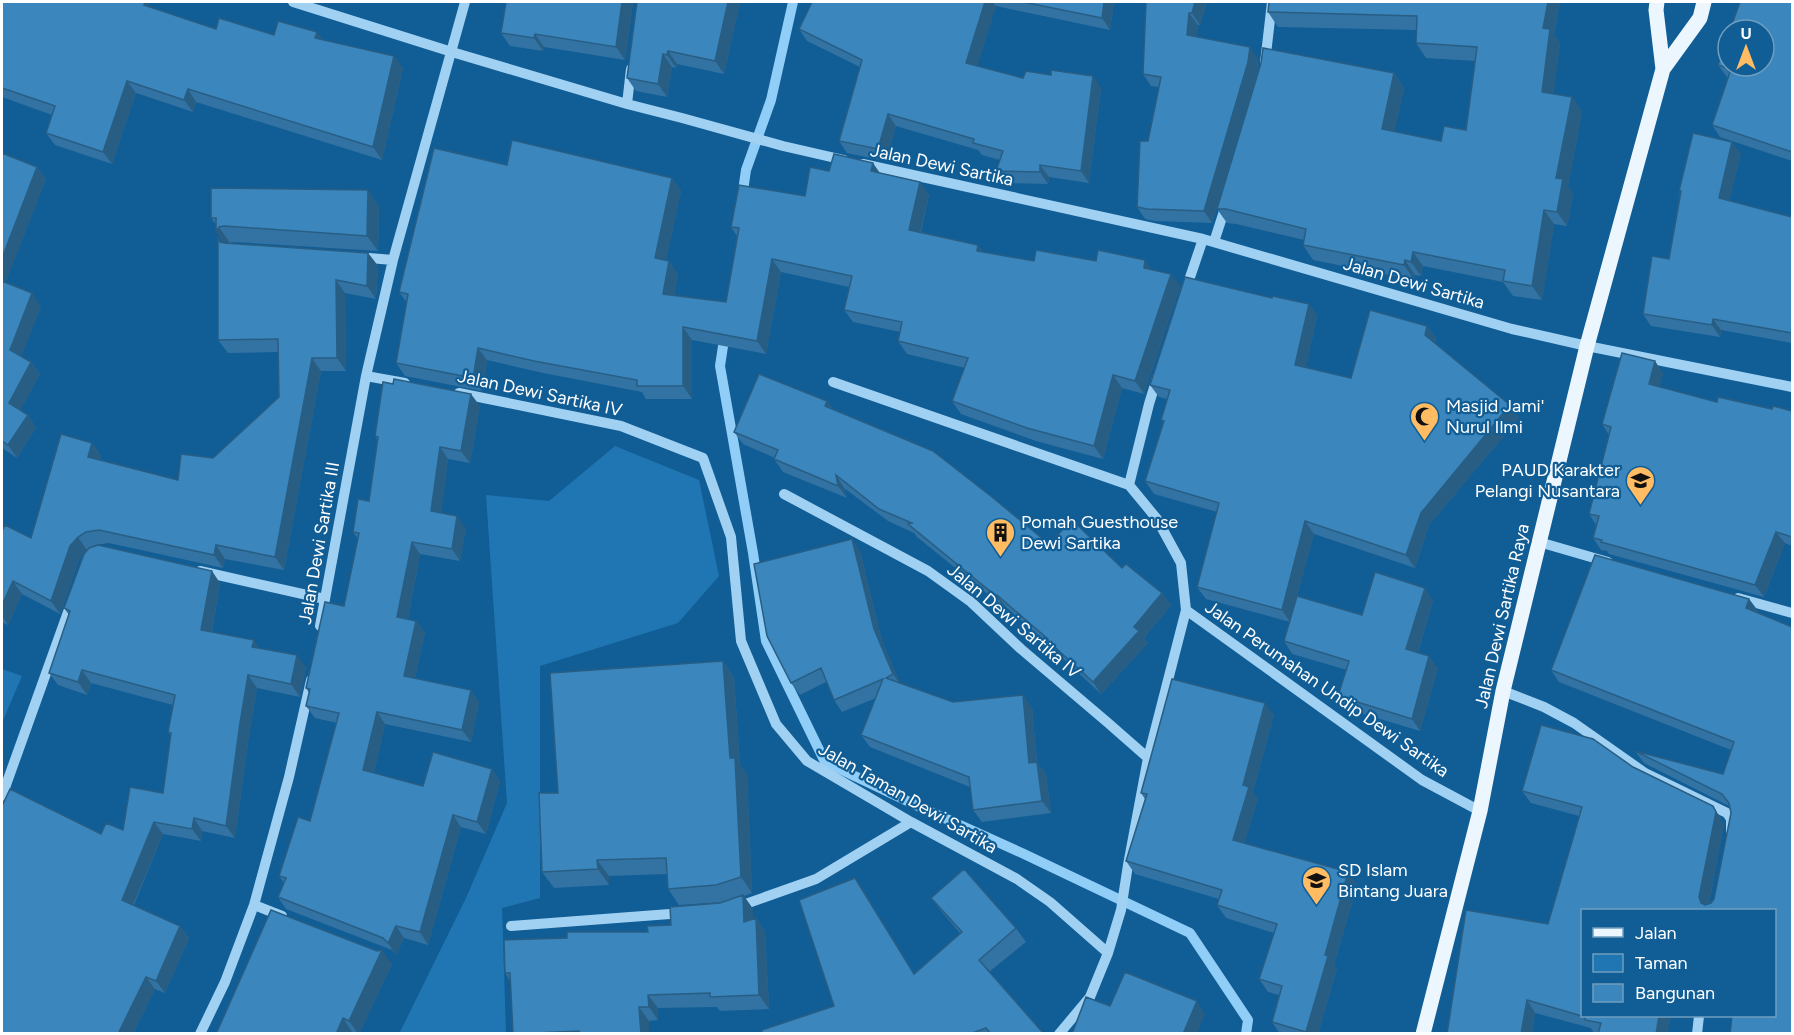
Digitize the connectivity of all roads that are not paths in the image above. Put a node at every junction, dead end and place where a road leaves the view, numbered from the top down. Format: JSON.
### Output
{"nodes":[{"id":1,"x":293,"y":2,"type":"edge"},
{"id":2,"x":465,"y":2,"type":"edge"},
{"id":3,"x":1272,"y":2,"type":"edge"},
{"id":4,"x":1657,"y":2,"type":"edge"},
{"id":5,"x":1704,"y":2,"type":"edge"},
{"id":6,"x":452,"y":52,"type":"junction"},
{"id":7,"x":633,"y":59,"type":"edge"},
{"id":8,"x":1663,"y":69,"type":"junction"},
{"id":9,"x":1264,"y":75,"type":"edge"},
{"id":10,"x":627,"y":104,"type":"junction"},
{"id":11,"x":1230,"y":190,"type":"edge"},
{"id":12,"x":1203,"y":239,"type":"junction"},
{"id":13,"x":1214,"y":242,"type":"junction"},
{"id":14,"x":348,"y":256,"type":"edge"},
{"id":15,"x":393,"y":260,"type":"junction"},
{"id":16,"x":1181,"y":306,"type":"edge"},
{"id":17,"x":1587,"y":346,"type":"junction"},
{"id":18,"x":1159,"y":372,"type":"edge"},
{"id":19,"x":366,"y":376,"type":"junction"},
{"id":20,"x":833,"y":382,"type":"dead end"},
{"id":21,"x":420,"y":386,"type":"edge"},
{"id":22,"x":1792,"y":387,"type":"edge"},
{"id":23,"x":453,"y":392,"type":"edge"},
{"id":24,"x":703,"y":458,"type":"joint"},
{"id":25,"x":1129,"y":485,"type":"junction"},
{"id":26,"x":784,"y":494,"type":"dead end"},
{"id":27,"x":1539,"y":542,"type":"junction"},
{"id":28,"x":1615,"y":564,"type":"edge"},
{"id":29,"x":187,"y":568,"type":"edge"},
{"id":30,"x":78,"y":585,"type":"edge"},
{"id":31,"x":1726,"y":595,"type":"edge"},
{"id":32,"x":325,"y":599,"type":"junction"},
{"id":33,"x":1186,"y":610,"type":"junction"},
{"id":34,"x":1792,"y":613,"type":"edge"},
{"id":35,"x":318,"y":642,"type":"edge"},
{"id":36,"x":314,"y":664,"type":"edge"},
{"id":37,"x":1503,"y":691,"type":"junction"},
{"id":38,"x":1148,"y":758,"type":"junction"},
{"id":39,"x":2,"y":796,"type":"edge"},
{"id":40,"x":1480,"y":811,"type":"junction"},
{"id":41,"x":911,"y":822,"type":"junction"},
{"id":42,"x":1728,"y":846,"type":"edge"},
{"id":43,"x":254,"y":906,"type":"junction"},
{"id":44,"x":729,"y":909,"type":"edge"},
{"id":45,"x":695,"y":912,"type":"edge"},
{"id":46,"x":288,"y":918,"type":"edge"},
{"id":47,"x":512,"y":926,"type":"dead end"},
{"id":48,"x":1108,"y":953,"type":"junction"},
{"id":49,"x":1699,"y":1017,"type":"edge"},
{"id":50,"x":200,"y":1034,"type":"edge"},
{"id":51,"x":1059,"y":1034,"type":"edge"},
{"id":52,"x":1423,"y":1034,"type":"edge"},
{"id":53,"x":1697,"y":1034,"type":"edge"}],
"edges":[{"from":1,"to":6,"type":"street","name":"Jalan Dewi Sartika"},
{"from":2,"to":6,"type":"street","name":"Jalan Dewi Sartika III"},
{"from":3,"to":9,"type":"street"},
{"from":4,"to":8,"type":"main road","name":"Jalan Dewi Sartika Raya"},
{"from":5,"to":8,"type":"main road","name":"Jalan Dewi Sartika Raya"},
{"from":6,"to":10,"type":"street","name":"Jalan Dewi Sartika"},
{"from":6,"to":15,"type":"street","name":"Jalan Dewi Sartika III"},
{"from":7,"to":10,"type":"street"},
{"from":8,"to":17,"type":"main road","name":"Jalan Dewi Sartika Raya"},
{"from":10,"to":12,"type":"street","name":"Jalan Dewi Sartika"},
{"from":11,"to":13,"type":"street"},
{"from":12,"to":13,"type":"street","name":"Jalan Dewi Sartika"},
{"from":12,"to":16,"type":"street"},
{"from":13,"to":17,"type":"street","name":"Jalan Dewi Sartika"},
{"from":14,"to":15,"type":"street"},
{"from":15,"to":19,"type":"street","name":"Jalan Dewi Sartika III"},
{"from":17,"to":22,"type":"street","name":"Jalan Dewi Sartika"},
{"from":17,"to":27,"type":"main road","name":"Jalan Dewi Sartika Raya"},
{"from":18,"to":25,"type":"street"},
{"from":19,"to":21,"type":"street"},
{"from":19,"to":32,"type":"street","name":"Jalan Dewi Sartika III"},
{"from":20,"to":25,"type":"street"},
{"from":23,"to":24,"type":"street","name":"Jalan Dewi Sartika IV"},
{"from":24,"to":41,"type":"street","name":"Jalan Taman Dewi Sartika"},
{"from":25,"to":33,"type":"street","name":"Jalan Perumahan Undip Dewi Sartika"},
{"from":26,"to":38,"type":"street","name":"Jalan Dewi Sartika IV"},
{"from":27,"to":28,"type":"street"},
{"from":27,"to":37,"type":"main road","name":"Jalan Dewi Sartika Raya"},
{"from":29,"to":32,"type":"street"},
{"from":30,"to":39,"type":"street"},
{"from":31,"to":34,"type":"street"},
{"from":32,"to":35,"type":"street","name":"Jalan Dewi Sartika III"},
{"from":33,"to":38,"type":"street","name":"Jalan Perumahan Undip Dewi Sartika"},
{"from":33,"to":40,"type":"street","name":"Jalan Perumahan Undip Dewi Sartika"},
{"from":36,"to":43,"type":"street"},
{"from":37,"to":40,"type":"main road","name":"Jalan Dewi Sartika Raya"},
{"from":37,"to":42,"type":"street"},
{"from":38,"to":48,"type":"street","name":"Jalan Perumahan Undip Dewi Sartika"},
{"from":40,"to":52,"type":"main road","name":"Jalan Dewi Sartika Raya"},
{"from":41,"to":44,"type":"street"},
{"from":41,"to":48,"type":"street","name":"Jalan Taman Dewi Sartika"},
{"from":43,"to":46,"type":"street"},
{"from":43,"to":50,"type":"street"},
{"from":45,"to":47,"type":"street"},
{"from":48,"to":51,"type":"street","name":"Jalan Perumahan Undip Dewi Sartika"},
{"from":49,"to":53,"type":"street"}]}
